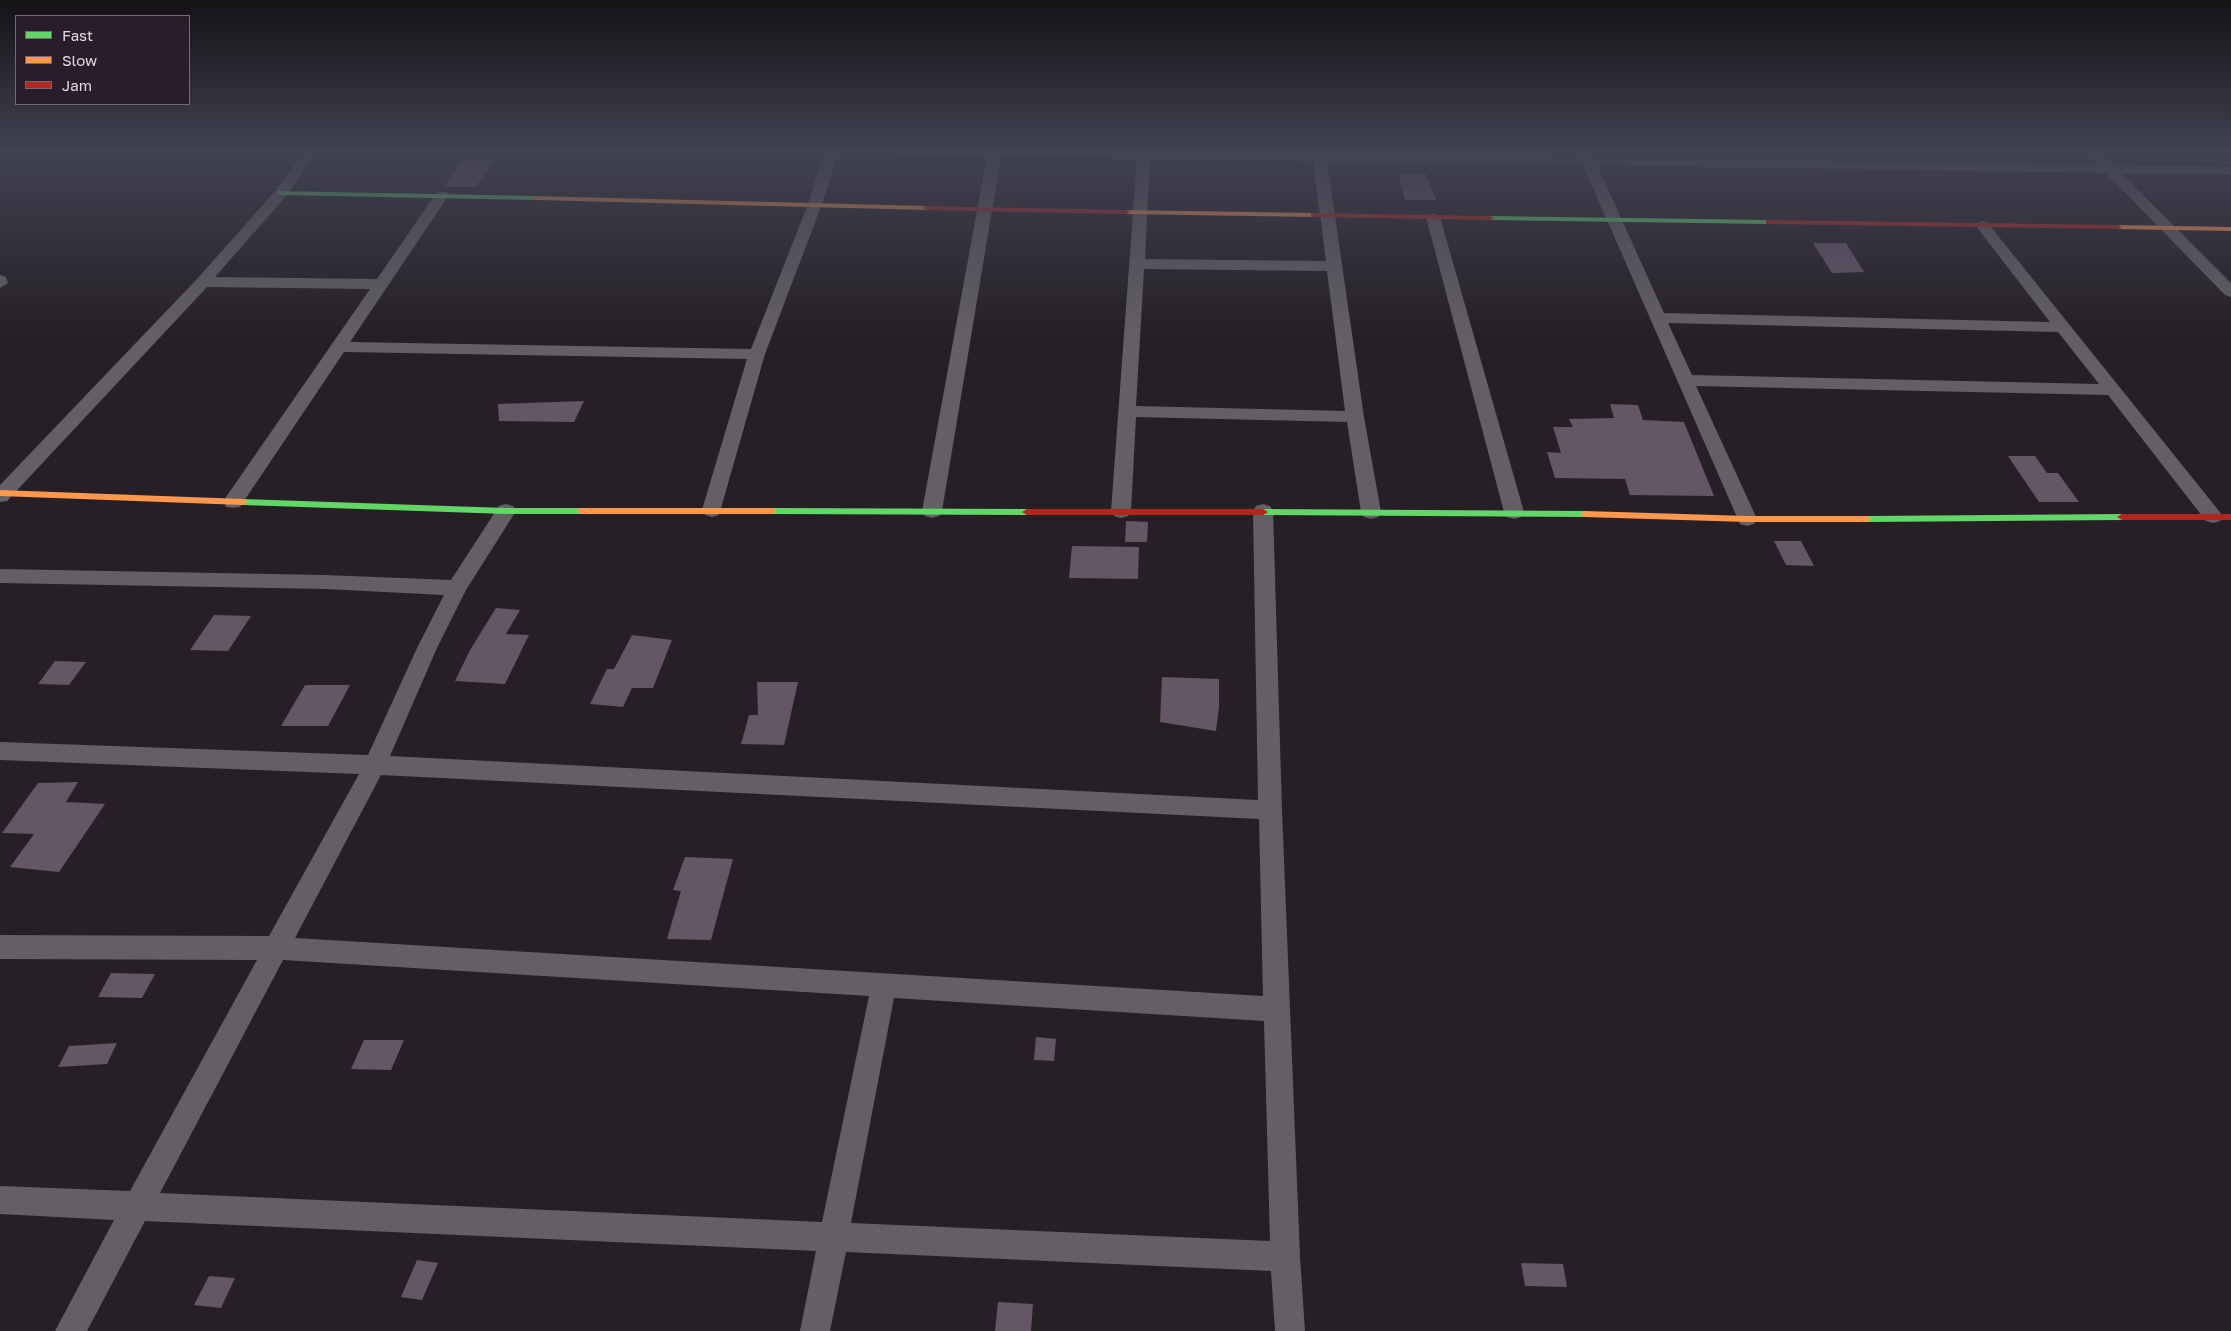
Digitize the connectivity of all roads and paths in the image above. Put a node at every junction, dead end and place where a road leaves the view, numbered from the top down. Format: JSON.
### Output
{"nodes":[{"id":1,"x":263,"y":212,"type":"edge"},
{"id":2,"x":430,"y":212,"type":"edge"},
{"id":3,"x":813,"y":212,"type":"edge"},
{"id":4,"x":984,"y":212,"type":"edge"},
{"id":5,"x":1141,"y":212,"type":"edge"},
{"id":6,"x":1148,"y":212,"type":"edge"},
{"id":7,"x":1611,"y":212,"type":"edge"},
{"id":8,"x":2153,"y":212,"type":"edge"},
{"id":9,"x":1327,"y":215,"type":"junction"},
{"id":10,"x":1433,"y":217,"type":"junction"},
{"id":11,"x":1614,"y":220,"type":"junction"},
{"id":12,"x":1982,"y":225,"type":"junction"},
{"id":13,"x":2169,"y":228,"type":"junction"},
{"id":14,"x":2231,"y":229,"type":"edge"},
{"id":15,"x":1137,"y":264,"type":"junction"},
{"id":16,"x":1335,"y":266,"type":"junction"},
{"id":17,"x":203,"y":282,"type":"junction"},
{"id":18,"x":381,"y":284,"type":"junction"},
{"id":19,"x":2231,"y":292,"type":"edge"},
{"id":20,"x":1658,"y":318,"type":"junction"},
{"id":21,"x":2062,"y":327,"type":"junction"},
{"id":22,"x":338,"y":347,"type":"junction"},
{"id":23,"x":757,"y":354,"type":"junction"},
{"id":24,"x":1685,"y":380,"type":"junction"},
{"id":25,"x":2114,"y":390,"type":"junction"},
{"id":26,"x":1128,"y":410,"type":"junction"},
{"id":27,"x":1355,"y":417,"type":"junction"},
{"id":28,"x":1,"y":494,"type":"edge"},
{"id":29,"x":233,"y":502,"type":"junction"},
{"id":30,"x":712,"y":510,"type":"junction"},
{"id":31,"x":506,"y":511,"type":"junction"},
{"id":32,"x":932,"y":511,"type":"junction"},
{"id":33,"x":1121,"y":511,"type":"junction"},
{"id":34,"x":1263,"y":511,"type":"junction"},
{"id":35,"x":1371,"y":512,"type":"junction"},
{"id":36,"x":1514,"y":512,"type":"junction"},
{"id":37,"x":2214,"y":516,"type":"junction"},
{"id":38,"x":2231,"y":517,"type":"edge"},
{"id":39,"x":1747,"y":519,"type":"junction"},
{"id":40,"x":0,"y":576,"type":"edge"},
{"id":41,"x":457,"y":588,"type":"junction"},
{"id":42,"x":0,"y":751,"type":"edge"},
{"id":43,"x":375,"y":765,"type":"junction"},
{"id":44,"x":1270,"y":810,"type":"junction"},
{"id":45,"x":0,"y":947,"type":"edge"},
{"id":46,"x":275,"y":948,"type":"junction"},
{"id":47,"x":884,"y":985,"type":"junction"},
{"id":48,"x":1277,"y":1009,"type":"junction"},
{"id":49,"x":0,"y":1200,"type":"edge"},
{"id":50,"x":137,"y":1206,"type":"junction"},
{"id":51,"x":834,"y":1237,"type":"junction"},
{"id":52,"x":1285,"y":1257,"type":"junction"},
{"id":53,"x":70,"y":1331,"type":"edge"},
{"id":54,"x":815,"y":1331,"type":"edge"},
{"id":55,"x":1290,"y":1331,"type":"edge"}],
"edges":[{"from":1,"to":17,"type":"street"},
{"from":2,"to":18,"type":"street"},
{"from":3,"to":23,"type":"street"},
{"from":4,"to":32,"type":"street"},
{"from":5,"to":15,"type":"street"},
{"from":6,"to":9,"type":"street"},
{"from":7,"to":11,"type":"street"},
{"from":8,"to":13,"type":"street"},
{"from":9,"to":10,"type":"street"},
{"from":9,"to":16,"type":"street"},
{"from":10,"to":11,"type":"street"},
{"from":10,"to":36,"type":"street"},
{"from":11,"to":12,"type":"street"},
{"from":11,"to":20,"type":"street"},
{"from":12,"to":13,"type":"street"},
{"from":12,"to":21,"type":"street"},
{"from":13,"to":14,"type":"street"},
{"from":13,"to":19,"type":"street"},
{"from":15,"to":16,"type":"street"},
{"from":15,"to":26,"type":"street"},
{"from":16,"to":27,"type":"street"},
{"from":17,"to":18,"type":"street"},
{"from":17,"to":28,"type":"street"},
{"from":18,"to":22,"type":"street"},
{"from":20,"to":21,"type":"street"},
{"from":20,"to":24,"type":"street"},
{"from":21,"to":25,"type":"street"},
{"from":22,"to":23,"type":"street"},
{"from":22,"to":29,"type":"street"},
{"from":23,"to":30,"type":"street"},
{"from":24,"to":25,"type":"street"},
{"from":24,"to":39,"type":"street"},
{"from":25,"to":37,"type":"street"},
{"from":26,"to":27,"type":"street"},
{"from":26,"to":33,"type":"street"},
{"from":27,"to":35,"type":"street"},
{"from":28,"to":29,"type":"street"},
{"from":29,"to":31,"type":"street"},
{"from":30,"to":31,"type":"street"},
{"from":30,"to":32,"type":"street"},
{"from":31,"to":41,"type":"street"},
{"from":32,"to":33,"type":"street"},
{"from":33,"to":34,"type":"street"},
{"from":34,"to":35,"type":"street"},
{"from":34,"to":44,"type":"street"},
{"from":35,"to":36,"type":"street"},
{"from":36,"to":39,"type":"street"},
{"from":37,"to":38,"type":"street"},
{"from":37,"to":39,"type":"street"},
{"from":40,"to":41,"type":"street"},
{"from":41,"to":43,"type":"street"},
{"from":42,"to":43,"type":"street"},
{"from":43,"to":44,"type":"street"},
{"from":43,"to":46,"type":"street"},
{"from":44,"to":48,"type":"street"},
{"from":45,"to":46,"type":"street"},
{"from":46,"to":47,"type":"street"},
{"from":46,"to":50,"type":"street"},
{"from":47,"to":48,"type":"street"},
{"from":47,"to":51,"type":"street"},
{"from":48,"to":52,"type":"street"},
{"from":49,"to":50,"type":"street"},
{"from":50,"to":51,"type":"street"},
{"from":50,"to":53,"type":"street"},
{"from":51,"to":52,"type":"street"},
{"from":51,"to":54,"type":"street"},
{"from":52,"to":55,"type":"street"}]}
